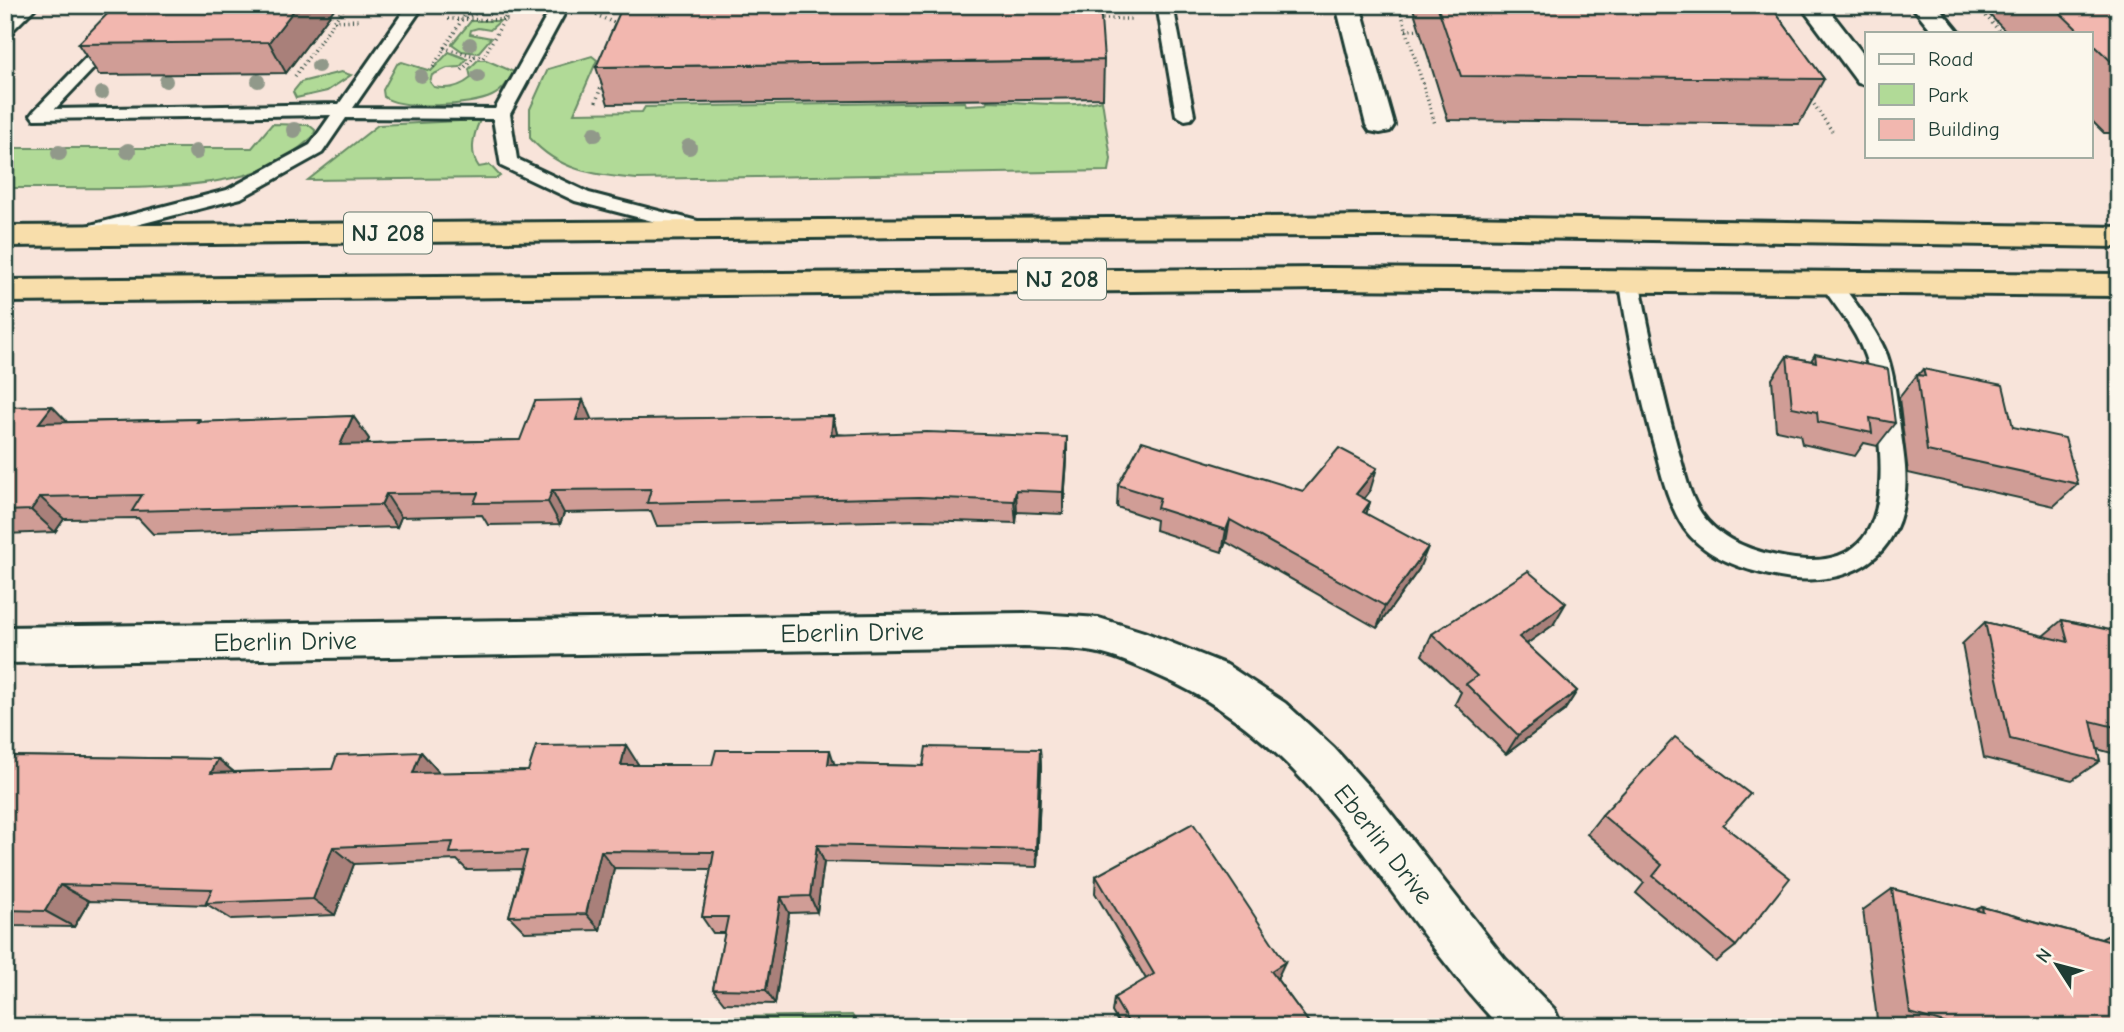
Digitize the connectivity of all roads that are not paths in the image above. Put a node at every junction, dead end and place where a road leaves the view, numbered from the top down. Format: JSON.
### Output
{"nodes":[{"id":1,"x":30,"y":5,"type":"edge"},
{"id":2,"x":146,"y":5,"type":"edge"},
{"id":3,"x":416,"y":5,"type":"edge"},
{"id":4,"x":561,"y":5,"type":"edge"},
{"id":5,"x":1348,"y":5,"type":"edge"},
{"id":6,"x":1812,"y":5,"type":"edge"},
{"id":7,"x":1923,"y":5,"type":"edge"},
{"id":8,"x":1167,"y":12,"type":"edge"},
{"id":9,"x":5,"y":29,"type":"edge"},
{"id":10,"x":1946,"y":32,"type":"edge"},
{"id":11,"x":1865,"y":74,"type":"edge"},
{"id":12,"x":341,"y":111,"type":"junction"},
{"id":13,"x":501,"y":114,"type":"junction"},
{"id":14,"x":1185,"y":115,"type":"dead end"},
{"id":15,"x":1380,"y":125,"type":"dead end"},
{"id":16,"x":706,"y":229,"type":"junction"},
{"id":17,"x":5,"y":236,"type":"edge"},
{"id":18,"x":70,"y":236,"type":"junction"},
{"id":19,"x":2119,"y":237,"type":"edge"},
{"id":20,"x":1629,"y":278,"type":"junction"},
{"id":21,"x":1828,"y":280,"type":"junction"},
{"id":22,"x":2119,"y":285,"type":"edge"},
{"id":23,"x":5,"y":291,"type":"edge"},
{"id":24,"x":5,"y":645,"type":"edge"},
{"id":25,"x":1535,"y":1027,"type":"edge"}],
"edges":[{"from":1,"to":9,"type":"lane"},
{"from":2,"to":12,"type":"lane"},
{"from":3,"to":12,"type":"lane"},
{"from":4,"to":13,"type":"lane"},
{"from":5,"to":15,"type":"street"},
{"from":6,"to":11,"type":"street"},
{"from":7,"to":10,"type":"street"},
{"from":8,"to":14,"type":"lane"},
{"from":12,"to":13,"type":"lane"},
{"from":12,"to":18,"type":"lane"},
{"from":13,"to":16,"type":"lane"},
{"from":16,"to":18,"type":"highway","number":"NJ 208"},
{"from":16,"to":19,"type":"highway","number":"NJ 208"},
{"from":17,"to":18,"type":"highway","number":"NJ 208"},
{"from":20,"to":21,"type":"highway","number":"NJ 208"},
{"from":20,"to":21,"type":"lane"},
{"from":20,"to":23,"type":"highway","number":"NJ 208"},
{"from":21,"to":22,"type":"highway","number":"NJ 208"},
{"from":24,"to":25,"type":"street","name":"Eberlin Drive"}]}
